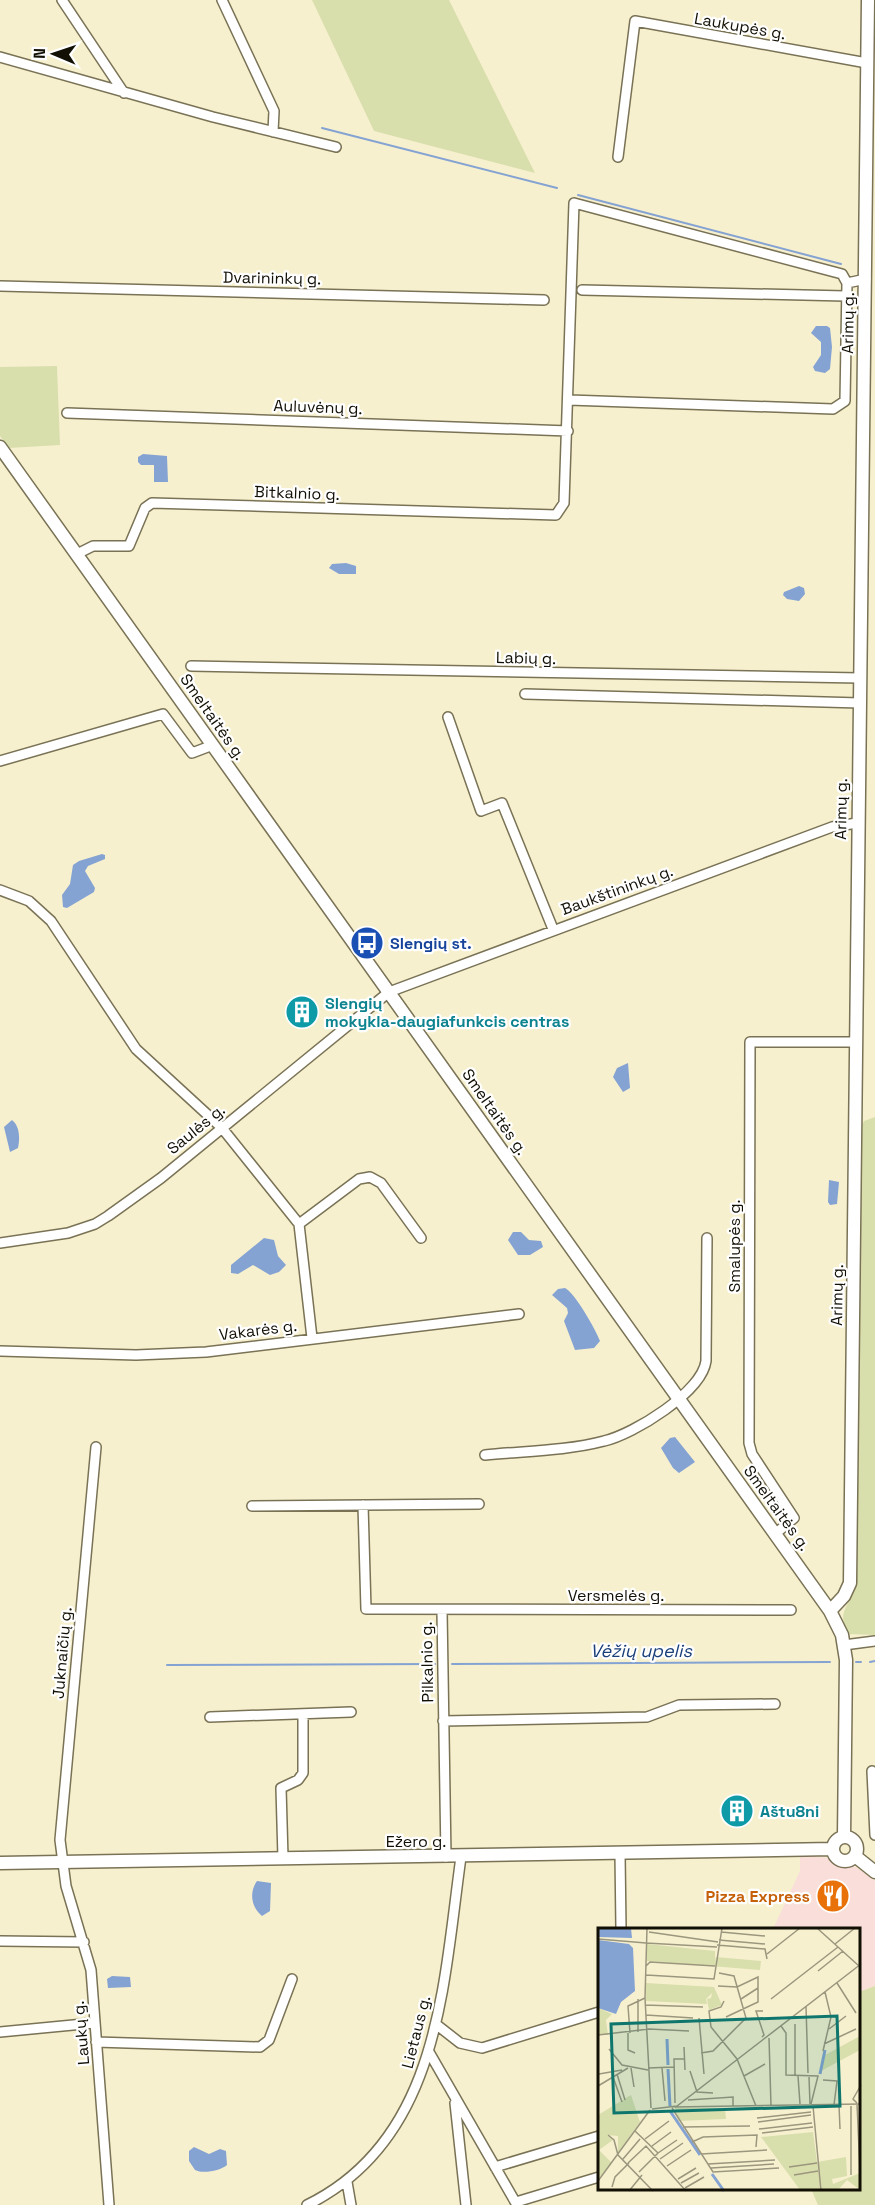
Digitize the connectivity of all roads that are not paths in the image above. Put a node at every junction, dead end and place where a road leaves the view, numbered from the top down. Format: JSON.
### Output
{"nodes":[{"id":1,"x":62,"y":0,"type":"edge"},
{"id":2,"x":222,"y":0,"type":"edge"},
{"id":3,"x":870,"y":7,"type":"edge"},
{"id":4,"x":0,"y":57,"type":"edge"},
{"id":5,"x":867,"y":63,"type":"junction"},
{"id":6,"x":124,"y":93,"type":"junction"},
{"id":7,"x":273,"y":132,"type":"junction"},
{"id":8,"x":336,"y":147,"type":"dead end"},
{"id":9,"x":618,"y":157,"type":"dead end"},
{"id":10,"x":870,"y":262,"type":"edge"},
{"id":11,"x":866,"y":279,"type":"junction"},
{"id":12,"x":847,"y":283,"type":"junction"},
{"id":13,"x":0,"y":286,"type":"edge"},
{"id":14,"x":582,"y":290,"type":"dead end"},
{"id":15,"x":845,"y":296,"type":"junction"},
{"id":16,"x":544,"y":300,"type":"dead end"},
{"id":17,"x":569,"y":400,"type":"junction"},
{"id":18,"x":67,"y":413,"type":"dead end"},
{"id":19,"x":568,"y":431,"type":"junction"},
{"id":20,"x":0,"y":447,"type":"edge"},
{"id":21,"x":77,"y":554,"type":"junction"},
{"id":22,"x":191,"y":666,"type":"dead end"},
{"id":23,"x":860,"y":678,"type":"junction"},
{"id":24,"x":525,"y":694,"type":"dead end"},
{"id":25,"x":860,"y":703,"type":"junction"},
{"id":26,"x":448,"y":717,"type":"dead end"},
{"id":27,"x":213,"y":745,"type":"junction"},
{"id":28,"x":0,"y":761,"type":"edge"},
{"id":29,"x":857,"y":823,"type":"junction"},
{"id":30,"x":0,"y":890,"type":"edge"},
{"id":31,"x":553,"y":929,"type":"junction"},
{"id":32,"x":389,"y":992,"type":"junction"},
{"id":33,"x":856,"y":1042,"type":"junction"},
{"id":34,"x":222,"y":1128,"type":"junction"},
{"id":35,"x":299,"y":1224,"type":"junction"},
{"id":36,"x":421,"y":1238,"type":"dead end"},
{"id":37,"x":707,"y":1238,"type":"dead end"},
{"id":38,"x":0,"y":1243,"type":"edge"},
{"id":39,"x":519,"y":1314,"type":"dead end"},
{"id":40,"x":312,"y":1338,"type":"junction"},
{"id":41,"x":0,"y":1351,"type":"edge"},
{"id":42,"x":678,"y":1399,"type":"junction"},
{"id":43,"x":96,"y":1447,"type":"dead end"},
{"id":44,"x":485,"y":1455,"type":"dead end"},
{"id":45,"x":479,"y":1504,"type":"dead end"},
{"id":46,"x":363,"y":1505,"type":"junction"},
{"id":47,"x":252,"y":1506,"type":"dead end"},
{"id":48,"x":775,"y":1534,"type":"junction"},
{"id":49,"x":791,"y":1610,"type":"dead end"},
{"id":50,"x":442,"y":1611,"type":"junction"},
{"id":51,"x":830,"y":1611,"type":"junction"},
{"id":52,"x":875,"y":1641,"type":"edge"},
{"id":53,"x":844,"y":1645,"type":"junction"},
{"id":54,"x":774,"y":1704,"type":"dead end"},
{"id":55,"x":351,"y":1712,"type":"dead end"},
{"id":56,"x":303,"y":1715,"type":"junction"},
{"id":57,"x":210,"y":1717,"type":"dead end"},
{"id":58,"x":443,"y":1721,"type":"junction"},
{"id":59,"x":872,"y":1771,"type":"dead end"},
{"id":60,"x":875,"y":1835,"type":"edge"},
{"id":61,"x":844,"y":1837,"type":"junction"},
{"id":62,"x":833,"y":1849,"type":"junction"},
{"id":63,"x":620,"y":1854,"type":"junction"},
{"id":64,"x":855,"y":1856,"type":"junction"},
{"id":65,"x":446,"y":1857,"type":"junction"},
{"id":66,"x":461,"y":1857,"type":"junction"},
{"id":67,"x":283,"y":1858,"type":"junction"},
{"id":68,"x":62,"y":1862,"type":"junction"},
{"id":69,"x":0,"y":1863,"type":"edge"},
{"id":70,"x":875,"y":1872,"type":"edge"},
{"id":71,"x":621,"y":1928,"type":"edge"},
{"id":72,"x":0,"y":1941,"type":"edge"},
{"id":73,"x":84,"y":1942,"type":"junction"},
{"id":74,"x":291,"y":1979,"type":"dead end"},
{"id":75,"x":598,"y":2012,"type":"edge"},
{"id":76,"x":94,"y":2023,"type":"junction"},
{"id":77,"x":436,"y":2025,"type":"junction"},
{"id":78,"x":0,"y":2032,"type":"edge"},
{"id":79,"x":96,"y":2042,"type":"junction"},
{"id":80,"x":429,"y":2052,"type":"junction"},
{"id":81,"x":455,"y":2100,"type":"junction"},
{"id":82,"x":598,"y":2136,"type":"edge"},
{"id":83,"x":495,"y":2167,"type":"junction"},
{"id":84,"x":598,"y":2177,"type":"edge"},
{"id":85,"x":347,"y":2182,"type":"junction"},
{"id":86,"x":517,"y":2204,"type":"edge"},
{"id":87,"x":109,"y":2205,"type":"edge"},
{"id":88,"x":307,"y":2205,"type":"edge"},
{"id":89,"x":351,"y":2205,"type":"edge"},
{"id":90,"x":466,"y":2205,"type":"edge"}],
"edges":[{"from":1,"to":6,"type":"street"},
{"from":2,"to":7,"type":"street"},
{"from":3,"to":5,"type":"main road","name":"Arimų g."},
{"from":4,"to":6,"type":"street"},
{"from":5,"to":9,"type":"street","name":"Laukupės g."},
{"from":5,"to":10,"type":"main road","name":"Arimų g."},
{"from":6,"to":7,"type":"street"},
{"from":7,"to":8,"type":"street"},
{"from":10,"to":11,"type":"main road","name":"Arimų g."},
{"from":11,"to":12,"type":"street"},
{"from":11,"to":23,"type":"main road","name":"Arimų g."},
{"from":12,"to":15,"type":"street"},
{"from":12,"to":17,"type":"street"},
{"from":13,"to":16,"type":"street","name":"Dvarininkų g."},
{"from":14,"to":15,"type":"street"},
{"from":15,"to":17,"type":"street"},
{"from":17,"to":19,"type":"street"},
{"from":18,"to":19,"type":"street","name":"Auluvėnų g."},
{"from":19,"to":21,"type":"street","name":"Bitkalnio g."},
{"from":20,"to":21,"type":"main road","name":"Smeltaitės g."},
{"from":21,"to":27,"type":"main road","name":"Smeltaitės g."},
{"from":22,"to":23,"type":"street","name":"Labių g."},
{"from":23,"to":25,"type":"main road","name":"Arimų g."},
{"from":24,"to":25,"type":"street"},
{"from":25,"to":29,"type":"main road","name":"Arimų g."},
{"from":26,"to":31,"type":"street"},
{"from":27,"to":28,"type":"street"},
{"from":27,"to":32,"type":"main road","name":"Smeltaitės g."},
{"from":29,"to":31,"type":"street","name":"Baukštininkų g."},
{"from":29,"to":33,"type":"main road","name":"Arimų g."},
{"from":30,"to":34,"type":"street"},
{"from":31,"to":32,"type":"street","name":"Baukštininkų g."},
{"from":32,"to":34,"type":"street","name":"Saulės g."},
{"from":32,"to":42,"type":"main road","name":"Smeltaitės g."},
{"from":33,"to":48,"type":"street","name":"Smalupės g."},
{"from":33,"to":51,"type":"main road","name":"Arimų g."},
{"from":34,"to":35,"type":"street"},
{"from":34,"to":38,"type":"street","name":"Saulės g."},
{"from":35,"to":36,"type":"street"},
{"from":35,"to":40,"type":"street"},
{"from":37,"to":42,"type":"street","name":"Smalupės g."},
{"from":39,"to":40,"type":"street","name":"Vakarės g."},
{"from":40,"to":41,"type":"street","name":"Vakarės g."},
{"from":42,"to":44,"type":"street","name":"Smalupės g."},
{"from":42,"to":48,"type":"main road","name":"Smeltaitės g."},
{"from":43,"to":68,"type":"street","name":"Juknaičių g."},
{"from":45,"to":46,"type":"street"},
{"from":46,"to":47,"type":"street"},
{"from":46,"to":50,"type":"street","name":"Pilkalnio g."},
{"from":48,"to":51,"type":"main road","name":"Smeltaitės g."},
{"from":49,"to":50,"type":"street","name":"Versmelės g."},
{"from":50,"to":58,"type":"street","name":"Pilkalnio g."},
{"from":51,"to":53,"type":"main road","name":"Smeltaitės g."},
{"from":52,"to":53,"type":"street"},
{"from":53,"to":61,"type":"main road","name":"Smeltaitės g."},
{"from":54,"to":58,"type":"street"},
{"from":55,"to":56,"type":"street"},
{"from":56,"to":57,"type":"street"},
{"from":56,"to":67,"type":"street"},
{"from":58,"to":65,"type":"street","name":"Pilkalnio g."},
{"from":59,"to":60,"type":"street"},
{"from":61,"to":62,"type":"main road"},
{"from":61,"to":64,"type":"main road"},
{"from":62,"to":63,"type":"main road","name":"Ežero g."},
{"from":62,"to":64,"type":"main road"},
{"from":63,"to":66,"type":"main road","name":"Ežero g."},
{"from":63,"to":71,"type":"street"},
{"from":64,"to":70,"type":"main road"},
{"from":65,"to":66,"type":"main road","name":"Ežero g."},
{"from":65,"to":67,"type":"main road","name":"Ežero g."},
{"from":66,"to":77,"type":"street","name":"Lietaus g."},
{"from":67,"to":68,"type":"main road","name":"Ežero g."},
{"from":68,"to":69,"type":"main road","name":"Ežero g."},
{"from":68,"to":73,"type":"street","name":"Laukų g."},
{"from":72,"to":73,"type":"street"},
{"from":73,"to":76,"type":"street","name":"Laukų g."},
{"from":74,"to":79,"type":"street"},
{"from":75,"to":77,"type":"street"},
{"from":76,"to":78,"type":"street"},
{"from":76,"to":79,"type":"street","name":"Laukų g."},
{"from":77,"to":80,"type":"street","name":"Lietaus g."},
{"from":79,"to":87,"type":"street","name":"Laukų g."},
{"from":80,"to":81,"type":"street"},
{"from":80,"to":85,"type":"street","name":"Lietaus g."},
{"from":81,"to":83,"type":"street"},
{"from":81,"to":90,"type":"street"},
{"from":82,"to":83,"type":"street"},
{"from":83,"to":86,"type":"street"},
{"from":84,"to":86,"type":"street"},
{"from":85,"to":88,"type":"street","name":"Lietaus g."},
{"from":85,"to":89,"type":"street"}]}
